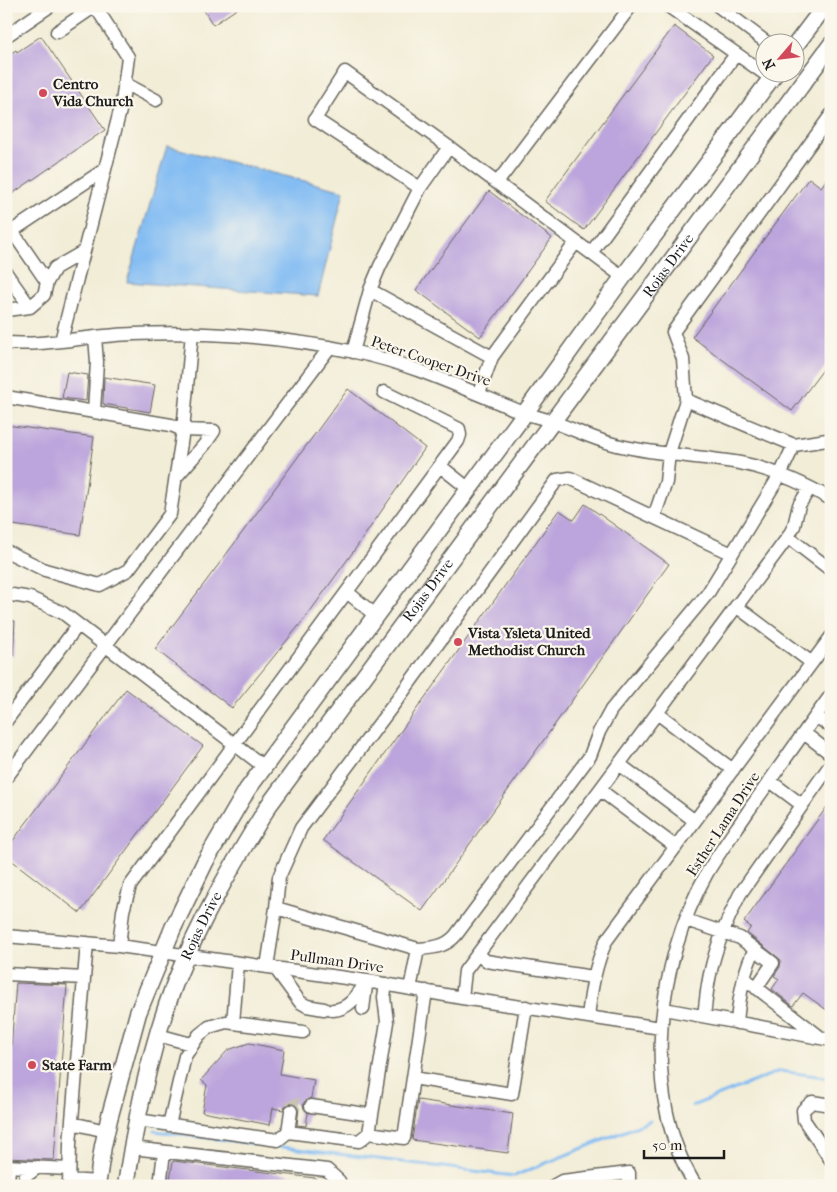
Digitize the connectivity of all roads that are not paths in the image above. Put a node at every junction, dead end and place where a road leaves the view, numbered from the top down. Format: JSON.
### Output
{"nodes":[{"id":1,"x":50,"y":6,"type":"edge"},
{"id":2,"x":95,"y":6,"type":"edge"},
{"id":3,"x":631,"y":6,"type":"edge"},
{"id":4,"x":668,"y":6,"type":"edge"},
{"id":5,"x":718,"y":6,"type":"edge"},
{"id":6,"x":825,"y":6,"type":"edge"},
{"id":7,"x":57,"y":32,"type":"dead end"},
{"id":8,"x":754,"y":33,"type":"edge"},
{"id":9,"x":804,"y":34,"type":"edge"},
{"id":10,"x":6,"y":36,"type":"edge"},
{"id":11,"x":831,"y":45,"type":"edge"},
{"id":12,"x":736,"y":54,"type":"junction"},
{"id":13,"x":754,"y":64,"type":"edge"},
{"id":14,"x":124,"y":82,"type":"junction"},
{"id":15,"x":769,"y":82,"type":"edge"},
{"id":16,"x":156,"y":100,"type":"dead end"},
{"id":17,"x":831,"y":115,"type":"edge"},
{"id":18,"x":449,"y":146,"type":"junction"},
{"id":19,"x":104,"y":170,"type":"junction"},
{"id":20,"x":498,"y":183,"type":"junction"},
{"id":21,"x":420,"y":188,"type":"junction"},
{"id":22,"x":576,"y":242,"type":"junction"},
{"id":23,"x":83,"y":252,"type":"junction"},
{"id":24,"x":591,"y":253,"type":"junction"},
{"id":25,"x":6,"y":272,"type":"edge"},
{"id":26,"x":623,"y":277,"type":"junction"},
{"id":27,"x":47,"y":282,"type":"junction"},
{"id":28,"x":370,"y":290,"type":"junction"},
{"id":29,"x":30,"y":307,"type":"junction"},
{"id":30,"x":6,"y":310,"type":"edge"},
{"id":31,"x":192,"y":333,"type":"junction"},
{"id":32,"x":95,"y":337,"type":"junction"},
{"id":33,"x":62,"y":341,"type":"junction"},
{"id":34,"x":6,"y":343,"type":"edge"},
{"id":35,"x":330,"y":347,"type":"junction"},
{"id":36,"x":353,"y":352,"type":"junction"},
{"id":37,"x":492,"y":357,"type":"junction"},
{"id":38,"x":384,"y":392,"type":"dead end"},
{"id":39,"x":479,"y":393,"type":"junction"},
{"id":40,"x":6,"y":397,"type":"edge"},
{"id":41,"x":686,"y":400,"type":"junction"},
{"id":42,"x":94,"y":411,"type":"junction"},
{"id":43,"x":525,"y":413,"type":"junction"},
{"id":44,"x":553,"y":422,"type":"junction"},
{"id":45,"x":183,"y":430,"type":"junction"},
{"id":46,"x":830,"y":439,"type":"edge"},
{"id":47,"x":794,"y":445,"type":"junction"},
{"id":48,"x":669,"y":453,"type":"junction"},
{"id":49,"x":440,"y":466,"type":"junction"},
{"id":50,"x":780,"y":475,"type":"junction"},
{"id":51,"x":176,"y":477,"type":"junction"},
{"id":52,"x":810,"y":488,"type":"junction"},
{"id":53,"x":468,"y":489,"type":"junction"},
{"id":54,"x":831,"y":499,"type":"edge"},
{"id":55,"x":654,"y":517,"type":"junction"},
{"id":56,"x":788,"y":537,"type":"junction"},
{"id":57,"x":6,"y":552,"type":"edge"},
{"id":58,"x":732,"y":554,"type":"junction"},
{"id":59,"x":831,"y":570,"type":"edge"},
{"id":60,"x":347,"y":592,"type":"junction"},
{"id":61,"x":6,"y":594,"type":"edge"},
{"id":62,"x":736,"y":606,"type":"junction"},
{"id":63,"x":375,"y":614,"type":"junction"},
{"id":64,"x":78,"y":624,"type":"junction"},
{"id":65,"x":831,"y":637,"type":"edge"},
{"id":66,"x":106,"y":646,"type":"junction"},
{"id":67,"x":812,"y":663,"type":"junction"},
{"id":68,"x":831,"y":695,"type":"edge"},
{"id":69,"x":657,"y":713,"type":"junction"},
{"id":70,"x":816,"y":716,"type":"junction"},
{"id":71,"x":6,"y":720,"type":"edge"},
{"id":72,"x":831,"y":727,"type":"edge"},
{"id":73,"x":804,"y":733,"type":"junction"},
{"id":74,"x":234,"y":744,"type":"junction"},
{"id":75,"x":830,"y":763,"type":"edge"},
{"id":76,"x":619,"y":764,"type":"junction"},
{"id":77,"x":263,"y":766,"type":"junction"},
{"id":78,"x":733,"y":770,"type":"junction"},
{"id":79,"x":6,"y":778,"type":"edge"},
{"id":80,"x":770,"y":781,"type":"junction"},
{"id":81,"x":600,"y":790,"type":"junction"},
{"id":82,"x":802,"y":805,"type":"junction"},
{"id":83,"x":695,"y":821,"type":"junction"},
{"id":84,"x":676,"y":847,"type":"junction"},
{"id":85,"x":276,"y":908,"type":"junction"},
{"id":86,"x":686,"y":920,"type":"junction"},
{"id":87,"x":722,"y":932,"type":"junction"},
{"id":88,"x":6,"y":936,"type":"edge"},
{"id":89,"x":87,"y":943,"type":"junction"},
{"id":90,"x":120,"y":946,"type":"junction"},
{"id":91,"x":418,"y":949,"type":"junction"},
{"id":92,"x":755,"y":949,"type":"junction"},
{"id":93,"x":163,"y":952,"type":"junction"},
{"id":94,"x":478,"y":954,"type":"junction"},
{"id":95,"x":187,"y":956,"type":"junction"},
{"id":96,"x":238,"y":964,"type":"junction"},
{"id":97,"x":271,"y":968,"type":"junction"},
{"id":98,"x":6,"y":974,"type":"edge"},
{"id":99,"x":593,"y":977,"type":"junction"},
{"id":100,"x":84,"y":978,"type":"junction"},
{"id":101,"x":744,"y":978,"type":"junction"},
{"id":102,"x":367,"y":981,"type":"junction"},
{"id":103,"x":386,"y":984,"type":"junction"},
{"id":104,"x":756,"y":988,"type":"junction"},
{"id":105,"x":410,"y":989,"type":"junction"},
{"id":106,"x":426,"y":991,"type":"junction"},
{"id":107,"x":462,"y":998,"type":"junction"},
{"id":108,"x":526,"y":1008,"type":"junction"},
{"id":109,"x":363,"y":1009,"type":"dead end"},
{"id":110,"x":664,"y":1009,"type":"junction"},
{"id":111,"x":704,"y":1016,"type":"junction"},
{"id":112,"x":588,"y":1017,"type":"junction"},
{"id":113,"x":233,"y":1023,"type":"junction"},
{"id":114,"x":737,"y":1023,"type":"junction"},
{"id":115,"x":661,"y":1028,"type":"junction"},
{"id":116,"x":303,"y":1032,"type":"dead end"},
{"id":117,"x":158,"y":1035,"type":"junction"},
{"id":118,"x":827,"y":1039,"type":"edge"},
{"id":119,"x":191,"y":1044,"type":"junction"},
{"id":120,"x":413,"y":1078,"type":"junction"},
{"id":121,"x":831,"y":1105,"type":"edge"},
{"id":122,"x":311,"y":1106,"type":"tunnel mouth"},
{"id":123,"x":291,"y":1111,"type":"dead end"},
{"id":124,"x":372,"y":1114,"type":"junction"},
{"id":125,"x":72,"y":1123,"type":"junction"},
{"id":126,"x":169,"y":1125,"type":"junction"},
{"id":127,"x":106,"y":1131,"type":"junction"},
{"id":128,"x":288,"y":1132,"type":"junction"},
{"id":129,"x":369,"y":1133,"type":"junction"},
{"id":130,"x":134,"y":1135,"type":"junction"},
{"id":131,"x":164,"y":1152,"type":"junction"},
{"id":132,"x":831,"y":1160,"type":"edge"},
{"id":133,"x":8,"y":1166,"type":"edge"},
{"id":134,"x":38,"y":1167,"type":"junction"},
{"id":135,"x":69,"y":1178,"type":"edge"},
{"id":136,"x":98,"y":1184,"type":"edge"},
{"id":137,"x":8,"y":1186,"type":"edge"},
{"id":138,"x":23,"y":1186,"type":"edge"},
{"id":139,"x":126,"y":1186,"type":"edge"},
{"id":140,"x":160,"y":1186,"type":"edge"},
{"id":141,"x":341,"y":1186,"type":"edge"},
{"id":142,"x":552,"y":1186,"type":"edge"},
{"id":143,"x":629,"y":1186,"type":"edge"},
{"id":144,"x":696,"y":1186,"type":"edge"}],
"edges":[{"from":1,"to":10,"type":"street"},
{"from":2,"to":7,"type":"street"},
{"from":2,"to":14,"type":"street"},
{"from":3,"to":20,"type":"street"},
{"from":4,"to":12,"type":"street"},
{"from":5,"to":8,"type":"street"},
{"from":6,"to":9,"type":"main road"},
{"from":11,"to":44,"type":"main road","name":"Rojas Drive"},
{"from":12,"to":13,"type":"street"},
{"from":12,"to":24,"type":"street"},
{"from":14,"to":16,"type":"street"},
{"from":14,"to":19,"type":"street"},
{"from":15,"to":26,"type":"main road","name":"Rojas Drive"},
{"from":17,"to":41,"type":"street"},
{"from":18,"to":20,"type":"street"},
{"from":18,"to":21,"type":"street"},
{"from":18,"to":21,"type":"street"},
{"from":19,"to":23,"type":"street"},
{"from":19,"to":27,"type":"street"},
{"from":20,"to":22,"type":"street"},
{"from":21,"to":28,"type":"street"},
{"from":22,"to":24,"type":"street"},
{"from":22,"to":37,"type":"street"},
{"from":23,"to":27,"type":"street"},
{"from":23,"to":33,"type":"street"},
{"from":24,"to":26,"type":"street"},
{"from":25,"to":29,"type":"street"},
{"from":26,"to":43,"type":"main road","name":"Rojas Drive"},
{"from":27,"to":29,"type":"street"},
{"from":28,"to":36,"type":"street"},
{"from":28,"to":37,"type":"street"},
{"from":29,"to":30,"type":"street"},
{"from":31,"to":32,"type":"street","name":"Peter Cooper Drive"},
{"from":31,"to":35,"type":"street","name":"Peter Cooper Drive"},
{"from":31,"to":45,"type":"street"},
{"from":32,"to":33,"type":"street","name":"Peter Cooper Drive"},
{"from":32,"to":42,"type":"street"},
{"from":33,"to":34,"type":"street","name":"Peter Cooper Drive"},
{"from":35,"to":36,"type":"street","name":"Peter Cooper Drive"},
{"from":35,"to":66,"type":"street"},
{"from":36,"to":39,"type":"street","name":"Peter Cooper Drive"},
{"from":37,"to":39,"type":"street"},
{"from":38,"to":49,"type":"street"},
{"from":39,"to":43,"type":"street","name":"Peter Cooper Drive"},
{"from":40,"to":42,"type":"street"},
{"from":41,"to":47,"type":"street"},
{"from":41,"to":48,"type":"street"},
{"from":42,"to":45,"type":"street"},
{"from":43,"to":44,"type":"street","name":"Peter Cooper Drive"},
{"from":43,"to":53,"type":"main road","name":"Rojas Drive"},
{"from":44,"to":48,"type":"street","name":"Peter Cooper Drive"},
{"from":44,"to":95,"type":"main road","name":"Rojas Drive"},
{"from":45,"to":51,"type":"street"},
{"from":45,"to":51,"type":"street"},
{"from":46,"to":47,"type":"street"},
{"from":47,"to":50,"type":"street"},
{"from":48,"to":50,"type":"street","name":"Peter Cooper Drive"},
{"from":48,"to":55,"type":"street"},
{"from":49,"to":53,"type":"street"},
{"from":49,"to":60,"type":"street"},
{"from":50,"to":52,"type":"street","name":"Peter Cooper Drive"},
{"from":50,"to":58,"type":"street"},
{"from":51,"to":57,"type":"street"},
{"from":52,"to":54,"type":"street","name":"Peter Cooper Drive"},
{"from":52,"to":56,"type":"street"},
{"from":53,"to":63,"type":"main road","name":"Rojas Drive"},
{"from":55,"to":58,"type":"street"},
{"from":55,"to":85,"type":"street"},
{"from":56,"to":59,"type":"street"},
{"from":56,"to":62,"type":"street"},
{"from":58,"to":91,"type":"street"},
{"from":60,"to":63,"type":"street"},
{"from":60,"to":74,"type":"street"},
{"from":61,"to":64,"type":"street"},
{"from":62,"to":67,"type":"street"},
{"from":62,"to":69,"type":"street"},
{"from":63,"to":77,"type":"main road","name":"Rojas Drive"},
{"from":64,"to":66,"type":"street"},
{"from":64,"to":71,"type":"street"},
{"from":65,"to":67,"type":"street"},
{"from":66,"to":74,"type":"street"},
{"from":66,"to":79,"type":"street"},
{"from":67,"to":78,"type":"street"},
{"from":68,"to":70,"type":"street","name":"Esther Lama Drive"},
{"from":69,"to":76,"type":"street"},
{"from":69,"to":78,"type":"street"},
{"from":70,"to":72,"type":"street"},
{"from":70,"to":73,"type":"street","name":"Esther Lama Drive"},
{"from":73,"to":75,"type":"street"},
{"from":73,"to":80,"type":"street","name":"Esther Lama Drive"},
{"from":74,"to":77,"type":"street"},
{"from":74,"to":90,"type":"street"},
{"from":75,"to":82,"type":"street"},
{"from":76,"to":81,"type":"street"},
{"from":76,"to":83,"type":"street"},
{"from":77,"to":93,"type":"main road","name":"Rojas Drive"},
{"from":78,"to":83,"type":"street"},
{"from":80,"to":82,"type":"street"},
{"from":80,"to":86,"type":"street","name":"Esther Lama Drive"},
{"from":81,"to":84,"type":"street"},
{"from":81,"to":94,"type":"street"},
{"from":82,"to":87,"type":"street"},
{"from":83,"to":84,"type":"street"},
{"from":84,"to":99,"type":"street"},
{"from":85,"to":91,"type":"street"},
{"from":85,"to":97,"type":"street"},
{"from":86,"to":87,"type":"street"},
{"from":86,"to":110,"type":"street","name":"Esther Lama Drive"},
{"from":87,"to":92,"type":"street"},
{"from":87,"to":111,"type":"street"},
{"from":88,"to":89,"type":"street","name":"Pullman Drive"},
{"from":89,"to":90,"type":"street","name":"Pullman Drive"},
{"from":89,"to":100,"type":"street"},
{"from":90,"to":93,"type":"street","name":"Pullman Drive"},
{"from":91,"to":105,"type":"street"},
{"from":92,"to":101,"type":"street"},
{"from":92,"to":104,"type":"street"},
{"from":93,"to":95,"type":"street","name":"Pullman Drive"},
{"from":93,"to":127,"type":"main road","name":"Rojas Drive"},
{"from":94,"to":99,"type":"street"},
{"from":94,"to":107,"type":"street"},
{"from":95,"to":96,"type":"street","name":"Pullman Drive"},
{"from":95,"to":117,"type":"main road","name":"Rojas Drive"},
{"from":96,"to":97,"type":"street","name":"Pullman Drive"},
{"from":96,"to":113,"type":"street"},
{"from":97,"to":102,"type":"street","name":"Pullman Drive"},
{"from":97,"to":102,"type":"street"},
{"from":98,"to":100,"type":"street"},
{"from":99,"to":112,"type":"street"},
{"from":100,"to":125,"type":"street"},
{"from":101,"to":104,"type":"street"},
{"from":101,"to":114,"type":"street"},
{"from":102,"to":103,"type":"street","name":"Pullman Drive"},
{"from":102,"to":109,"type":"street"},
{"from":103,"to":105,"type":"street","name":"Pullman Drive"},
{"from":103,"to":124,"type":"street"},
{"from":104,"to":118,"type":"street"},
{"from":105,"to":106,"type":"street","name":"Pullman Drive"},
{"from":106,"to":107,"type":"street","name":"Pullman Drive"},
{"from":106,"to":120,"type":"street"},
{"from":107,"to":108,"type":"street","name":"Pullman Drive"},
{"from":108,"to":112,"type":"street","name":"Pullman Drive"},
{"from":108,"to":120,"type":"street"},
{"from":110,"to":111,"type":"street"},
{"from":110,"to":115,"type":"street","name":"Esther Lama Drive"},
{"from":111,"to":114,"type":"street"},
{"from":112,"to":115,"type":"street","name":"Pullman Drive"},
{"from":113,"to":116,"type":"street"},
{"from":113,"to":119,"type":"street"},
{"from":114,"to":118,"type":"street"},
{"from":115,"to":144,"type":"street","name":"Esther Lama Drive"},
{"from":117,"to":119,"type":"street"},
{"from":117,"to":130,"type":"main road","name":"Rojas Drive"},
{"from":119,"to":126,"type":"street"},
{"from":120,"to":129,"type":"street"},
{"from":121,"to":132,"type":"street"},
{"from":122,"to":124,"type":"street"},
{"from":123,"to":128,"type":"street"},
{"from":124,"to":129,"type":"street"},
{"from":125,"to":127,"type":"street"},
{"from":125,"to":135,"type":"street"},
{"from":126,"to":128,"type":"street"},
{"from":126,"to":130,"type":"street"},
{"from":127,"to":130,"type":"main road"},
{"from":127,"to":136,"type":"main road","name":"Rojas Drive"},
{"from":128,"to":129,"type":"street"},
{"from":130,"to":131,"type":"street"},
{"from":130,"to":139,"type":"main road","name":"Rojas Drive"},
{"from":131,"to":140,"type":"street"},
{"from":131,"to":141,"type":"street"},
{"from":133,"to":134,"type":"street"},
{"from":133,"to":137,"type":"street"},
{"from":134,"to":135,"type":"street"},
{"from":134,"to":138,"type":"street"},
{"from":135,"to":136,"type":"street"},
{"from":142,"to":143,"type":"street"}]}
